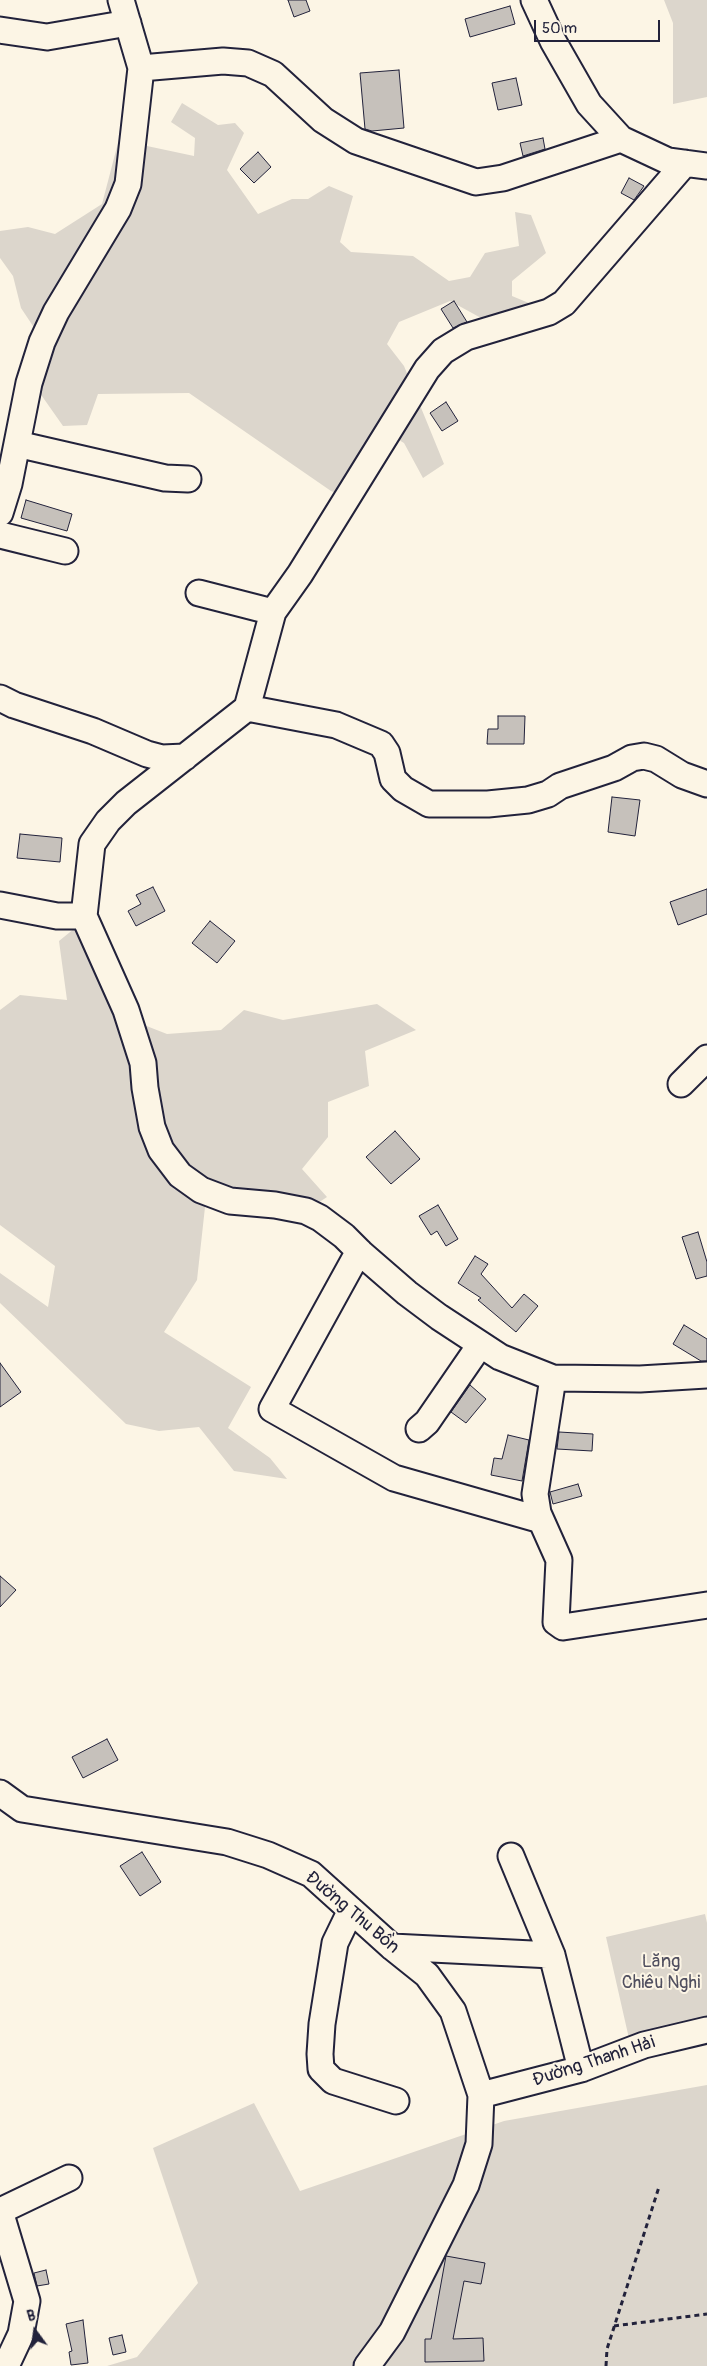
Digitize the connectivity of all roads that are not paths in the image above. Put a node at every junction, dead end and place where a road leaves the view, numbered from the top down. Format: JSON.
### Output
{"nodes":[{"id":1,"x":534,"y":0,"type":"edge"},
{"id":2,"x":124,"y":12,"type":"edge"},
{"id":3,"x":0,"y":30,"type":"edge"},
{"id":4,"x":140,"y":68,"type":"junction"},
{"id":5,"x":621,"y":139,"type":"junction"},
{"id":6,"x":696,"y":165,"type":"edge"},
{"id":7,"x":17,"y":444,"type":"junction"},
{"id":8,"x":188,"y":479,"type":"dead end"},
{"id":9,"x":0,"y":513,"type":"edge"},
{"id":10,"x":0,"y":535,"type":"edge"},
{"id":11,"x":65,"y":551,"type":"dead end"},
{"id":12,"x":199,"y":593,"type":"dead end"},
{"id":13,"x":273,"y":612,"type":"junction"},
{"id":14,"x":0,"y":698,"type":"edge"},
{"id":15,"x":247,"y":708,"type":"junction"},
{"id":16,"x":185,"y":757,"type":"junction"},
{"id":17,"x":706,"y":781,"type":"edge"},
{"id":18,"x":0,"y":905,"type":"edge"},
{"id":19,"x":84,"y":916,"type":"junction"},
{"id":20,"x":707,"y":1058,"type":"edge"},
{"id":21,"x":681,"y":1084,"type":"dead end"},
{"id":22,"x":359,"y":1251,"type":"junction"},
{"id":23,"x":480,"y":1345,"type":"junction"},
{"id":24,"x":707,"y":1376,"type":"edge"},
{"id":25,"x":553,"y":1378,"type":"junction"},
{"id":26,"x":419,"y":1429,"type":"dead end"},
{"id":27,"x":541,"y":1520,"type":"junction"},
{"id":28,"x":707,"y":1605,"type":"edge"},
{"id":29,"x":0,"y":1792,"type":"edge"},
{"id":30,"x":511,"y":1856,"type":"dead end"},
{"id":31,"x":351,"y":1910,"type":"junction"},
{"id":32,"x":392,"y":1947,"type":"junction"},
{"id":33,"x":552,"y":1955,"type":"junction"},
{"id":34,"x":707,"y":2030,"type":"edge"},
{"id":35,"x":581,"y":2069,"type":"junction"},
{"id":36,"x":481,"y":2096,"type":"junction"},
{"id":37,"x":396,"y":2101,"type":"dead end"},
{"id":38,"x":69,"y":2178,"type":"dead end"},
{"id":39,"x":0,"y":2211,"type":"edge"},
{"id":40,"x":6,"y":2366,"type":"edge"},
{"id":41,"x":367,"y":2366,"type":"edge"}],
"edges":[{"from":1,"to":5,"type":"street"},
{"from":2,"to":3,"type":"street"},
{"from":2,"to":4,"type":"street"},
{"from":4,"to":5,"type":"street"},
{"from":4,"to":7,"type":"street"},
{"from":5,"to":6,"type":"street"},
{"from":6,"to":13,"type":"street"},
{"from":7,"to":8,"type":"street"},
{"from":7,"to":9,"type":"street"},
{"from":10,"to":11,"type":"street"},
{"from":12,"to":13,"type":"street"},
{"from":13,"to":15,"type":"street"},
{"from":14,"to":16,"type":"street"},
{"from":15,"to":16,"type":"street"},
{"from":15,"to":17,"type":"street"},
{"from":16,"to":19,"type":"street"},
{"from":18,"to":19,"type":"street"},
{"from":19,"to":22,"type":"street"},
{"from":20,"to":21,"type":"street"},
{"from":22,"to":23,"type":"street"},
{"from":22,"to":27,"type":"street"},
{"from":23,"to":25,"type":"street"},
{"from":23,"to":26,"type":"street"},
{"from":24,"to":25,"type":"street"},
{"from":25,"to":27,"type":"street"},
{"from":27,"to":28,"type":"street"},
{"from":29,"to":31,"type":"street","name":"Đường Thu Bồn"},
{"from":30,"to":33,"type":"street"},
{"from":31,"to":32,"type":"street","name":"Đường Thu Bồn"},
{"from":31,"to":37,"type":"street"},
{"from":32,"to":33,"type":"street"},
{"from":32,"to":36,"type":"street","name":"Đường Thu Bồn"},
{"from":33,"to":35,"type":"street"},
{"from":34,"to":35,"type":"street","name":"Đường Thanh Hải"},
{"from":35,"to":36,"type":"street","name":"Đường Thanh Hải"},
{"from":36,"to":41,"type":"street"},
{"from":38,"to":39,"type":"street"},
{"from":39,"to":40,"type":"street"}]}
